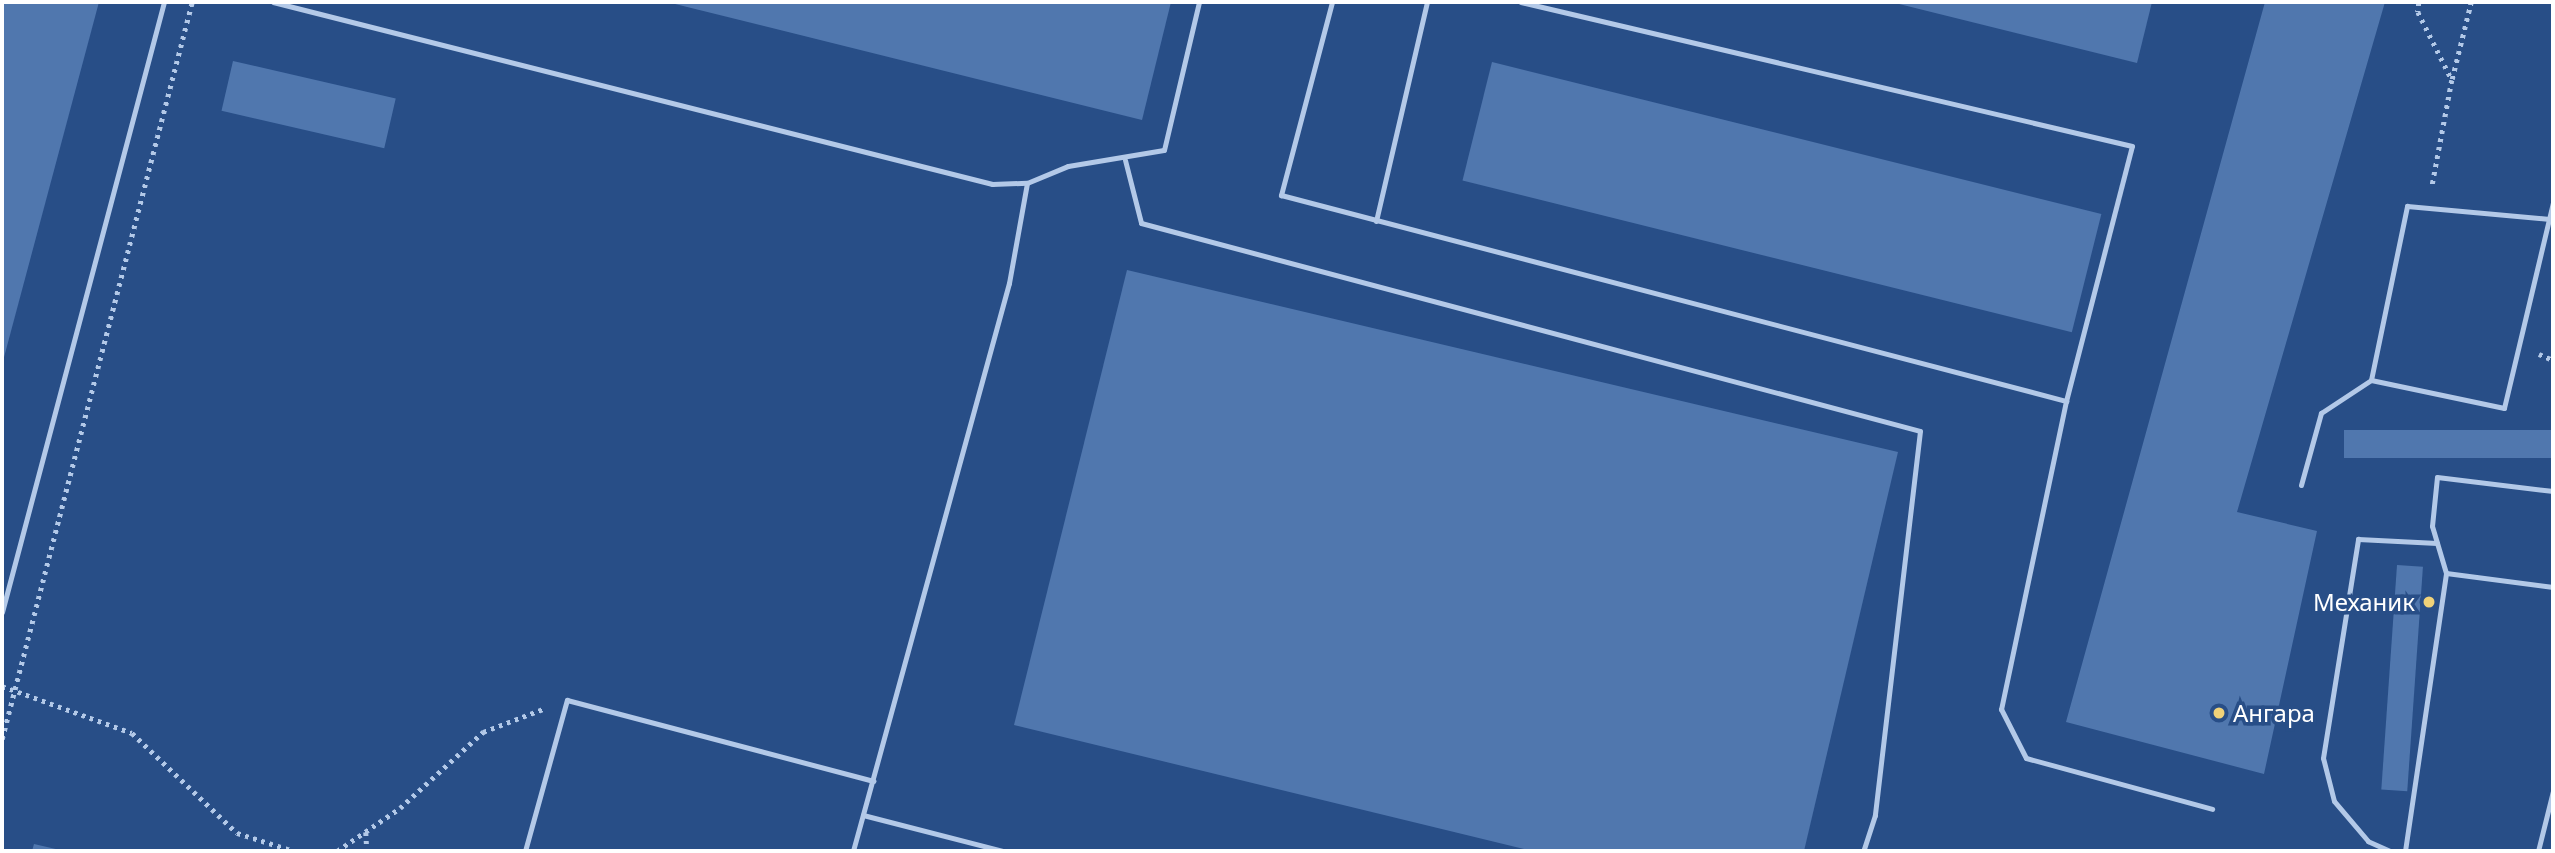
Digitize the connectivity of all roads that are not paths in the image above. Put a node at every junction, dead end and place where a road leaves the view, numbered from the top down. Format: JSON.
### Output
{"nodes":[{"id":1,"x":164,"y":2,"type":"edge"},
{"id":2,"x":273,"y":2,"type":"edge"},
{"id":3,"x":1199,"y":2,"type":"edge"},
{"id":4,"x":1332,"y":2,"type":"edge"},
{"id":5,"x":1427,"y":2,"type":"edge"},
{"id":6,"x":1521,"y":2,"type":"edge"},
{"id":7,"x":1125,"y":160,"type":"junction"},
{"id":8,"x":1027,"y":183,"type":"junction"},
{"id":9,"x":2553,"y":202,"type":"edge"},
{"id":10,"x":2549,"y":219,"type":"junction"},
{"id":11,"x":1376,"y":220,"type":"junction"},
{"id":12,"x":2371,"y":380,"type":"junction"},
{"id":13,"x":2066,"y":401,"type":"junction"},
{"id":14,"x":2301,"y":485,"type":"dead end"},
{"id":15,"x":2553,"y":491,"type":"edge"},
{"id":16,"x":2437,"y":543,"type":"junction"},
{"id":17,"x":2446,"y":573,"type":"junction"},
{"id":18,"x":2553,"y":587,"type":"edge"},
{"id":19,"x":2,"y":612,"type":"edge"},
{"id":20,"x":873,"y":781,"type":"junction"},
{"id":21,"x":2553,"y":791,"type":"edge"},
{"id":22,"x":2212,"y":809,"type":"dead end"},
{"id":23,"x":863,"y":815,"type":"junction"},
{"id":24,"x":525,"y":851,"type":"edge"},
{"id":25,"x":853,"y":851,"type":"edge"},
{"id":26,"x":1003,"y":851,"type":"edge"},
{"id":27,"x":1863,"y":851,"type":"edge"},
{"id":28,"x":2390,"y":851,"type":"edge"},
{"id":29,"x":2405,"y":851,"type":"edge"},
{"id":30,"x":2539,"y":851,"type":"edge"}],
"edges":[{"from":1,"to":19,"type":"lane"},
{"from":2,"to":8,"type":"lane"},
{"from":3,"to":7,"type":"lane"},
{"from":4,"to":11,"type":"lane"},
{"from":5,"to":11,"type":"lane"},
{"from":6,"to":13,"type":"lane"},
{"from":7,"to":8,"type":"lane"},
{"from":7,"to":27,"type":"lane"},
{"from":8,"to":20,"type":"lane"},
{"from":9,"to":10,"type":"lane"},
{"from":10,"to":12,"type":"lane"},
{"from":10,"to":12,"type":"lane"},
{"from":11,"to":13,"type":"lane"},
{"from":12,"to":14,"type":"lane"},
{"from":13,"to":22,"type":"lane"},
{"from":15,"to":16,"type":"lane"},
{"from":16,"to":17,"type":"lane"},
{"from":16,"to":28,"type":"lane"},
{"from":17,"to":18,"type":"lane"},
{"from":17,"to":29,"type":"lane"},
{"from":20,"to":23,"type":"lane"},
{"from":20,"to":24,"type":"lane"},
{"from":21,"to":30,"type":"lane"},
{"from":23,"to":25,"type":"lane"},
{"from":23,"to":26,"type":"lane"}]}
